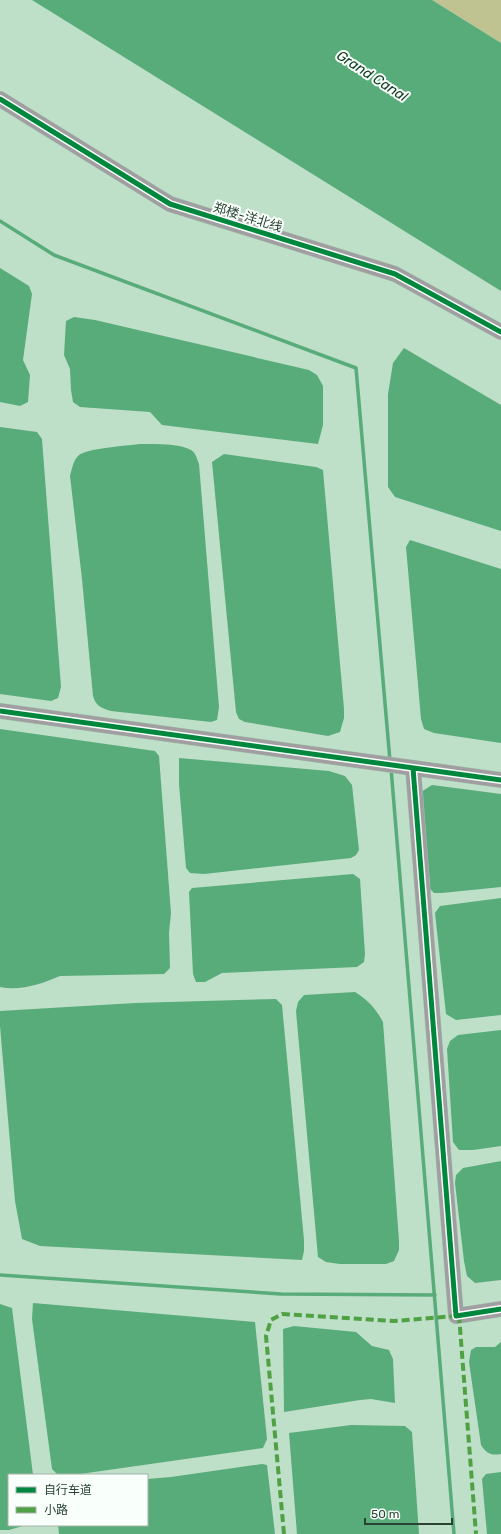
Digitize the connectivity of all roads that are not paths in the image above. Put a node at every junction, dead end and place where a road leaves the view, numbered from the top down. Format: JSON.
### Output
{"nodes":[{"id":1,"x":0,"y":99,"type":"edge"},
{"id":2,"x":501,"y":332,"type":"edge"},
{"id":3,"x":0,"y":711,"type":"edge"},
{"id":4,"x":413,"y":768,"type":"junction"},
{"id":5,"x":501,"y":780,"type":"edge"},
{"id":6,"x":501,"y":1309,"type":"edge"}],
"edges":[{"from":1,"to":2,"type":"street","name":"郑楼-洋北线"},
{"from":3,"to":4,"type":"street"},
{"from":4,"to":5,"type":"street"},
{"from":4,"to":6,"type":"street"}]}
